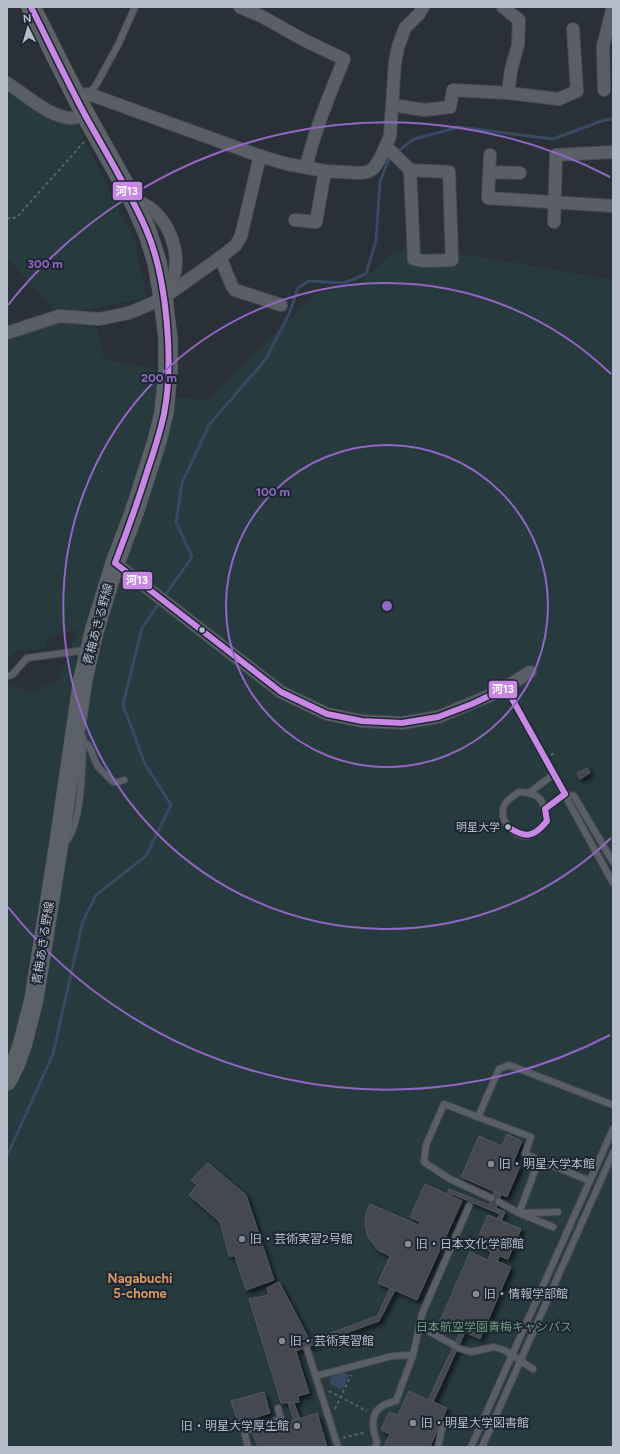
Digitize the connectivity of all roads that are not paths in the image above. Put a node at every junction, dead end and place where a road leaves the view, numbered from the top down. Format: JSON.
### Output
{"nodes":[{"id":1,"x":31,"y":7,"type":"edge"},
{"id":2,"x":135,"y":7,"type":"edge"},
{"id":3,"x":240,"y":7,"type":"edge"},
{"id":4,"x":423,"y":7,"type":"edge"},
{"id":5,"x":503,"y":7,"type":"edge"},
{"id":6,"x":613,"y":7,"type":"edge"},
{"id":7,"x":569,"y":37,"type":"dead end"},
{"id":8,"x":7,"y":83,"type":"edge"},
{"id":9,"x":604,"y":90,"type":"dead end"},
{"id":10,"x":508,"y":93,"type":"junction"},
{"id":11,"x":83,"y":95,"type":"junction"},
{"id":12,"x":392,"y":105,"type":"junction"},
{"id":13,"x":90,"y":122,"type":"junction"},
{"id":14,"x":388,"y":147,"type":"junction"},
{"id":15,"x":613,"y":152,"type":"edge"},
{"id":16,"x":490,"y":155,"type":"dead end"},
{"id":17,"x":260,"y":156,"type":"junction"},
{"id":18,"x":306,"y":167,"type":"junction"},
{"id":19,"x":410,"y":170,"type":"junction"},
{"id":20,"x":326,"y":171,"type":"junction"},
{"id":21,"x":489,"y":172,"type":"junction"},
{"id":22,"x":520,"y":173,"type":"dead end"},
{"id":23,"x":554,"y":202,"type":"junction"},
{"id":24,"x":613,"y":206,"type":"edge"},
{"id":25,"x":295,"y":220,"type":"dead end"},
{"id":26,"x":554,"y":222,"type":"dead end"},
{"id":27,"x":220,"y":257,"type":"junction"},
{"id":28,"x":163,"y":298,"type":"junction"},
{"id":29,"x":281,"y":305,"type":"dead end"},
{"id":30,"x":7,"y":333,"type":"edge"},
{"id":31,"x":115,"y":562,"type":"junction"},
{"id":32,"x":90,"y":650,"type":"junction"},
{"id":33,"x":530,"y":672,"type":"dead end"},
{"id":34,"x":7,"y":676,"type":"edge"},
{"id":35,"x":506,"y":688,"type":"junction"},
{"id":36,"x":82,"y":720,"type":"junction"},
{"id":37,"x":83,"y":741,"type":"junction"},
{"id":38,"x":553,"y":775,"type":"junction"},
{"id":39,"x":124,"y":780,"type":"dead end"},
{"id":40,"x":530,"y":792,"type":"junction"},
{"id":41,"x":565,"y":794,"type":"junction"},
{"id":42,"x":545,"y":809,"type":"junction"},
{"id":43,"x":58,"y":849,"type":"junction"},
{"id":44,"x":613,"y":862,"type":"edge"},
{"id":45,"x":613,"y":883,"type":"edge"},
{"id":46,"x":7,"y":1081,"type":"edge"},
{"id":47,"x":613,"y":1105,"type":"edge"},
{"id":48,"x":478,"y":1117,"type":"junction"},
{"id":49,"x":613,"y":1129,"type":"edge"},
{"id":50,"x":613,"y":1153,"type":"edge"},
{"id":51,"x":539,"y":1160,"type":"junction"},
{"id":52,"x":590,"y":1181,"type":"junction"},
{"id":53,"x":491,"y":1198,"type":"dead end"},
{"id":54,"x":499,"y":1202,"type":"dead end"},
{"id":55,"x":470,"y":1206,"type":"dead end"},
{"id":56,"x":558,"y":1212,"type":"dead end"},
{"id":57,"x":519,"y":1213,"type":"junction"},
{"id":58,"x":553,"y":1227,"type":"dead end"},
{"id":59,"x":419,"y":1326,"type":"junction"},
{"id":60,"x":307,"y":1349,"type":"dead end"},
{"id":61,"x":413,"y":1356,"type":"junction"},
{"id":62,"x":512,"y":1356,"type":"junction"},
{"id":63,"x":520,"y":1361,"type":"junction"},
{"id":64,"x":533,"y":1369,"type":"dead end"},
{"id":65,"x":316,"y":1376,"type":"junction"},
{"id":66,"x":278,"y":1408,"type":"dead end"},
{"id":67,"x":443,"y":1425,"type":"dead end"},
{"id":68,"x":248,"y":1447,"type":"edge"},
{"id":69,"x":338,"y":1447,"type":"edge"},
{"id":70,"x":375,"y":1447,"type":"edge"},
{"id":71,"x":438,"y":1447,"type":"edge"},
{"id":72,"x":471,"y":1447,"type":"edge"},
{"id":73,"x":482,"y":1447,"type":"edge"}],
"edges":[{"from":1,"to":11,"type":"main road","name":"青梅あきる野線"},
{"from":2,"to":11,"type":"lane"},
{"from":3,"to":18,"type":"street"},
{"from":4,"to":12,"type":"street"},
{"from":5,"to":10,"type":"street"},
{"from":6,"to":9,"type":"street"},
{"from":7,"to":10,"type":"street"},
{"from":8,"to":13,"type":"street"},
{"from":10,"to":12,"type":"street"},
{"from":11,"to":13,"type":"main road","name":"青梅あきる野線"},
{"from":11,"to":17,"type":"street"},
{"from":12,"to":14,"type":"street"},
{"from":13,"to":28,"type":"main road","name":"青梅あきる野線"},
{"from":14,"to":19,"type":"street"},
{"from":14,"to":20,"type":"street"},
{"from":15,"to":23,"type":"street"},
{"from":16,"to":21,"type":"street"},
{"from":17,"to":18,"type":"street"},
{"from":17,"to":27,"type":"street"},
{"from":18,"to":20,"type":"street"},
{"from":19,"to":19,"type":"street"},
{"from":20,"to":25,"type":"street"},
{"from":21,"to":22,"type":"street"},
{"from":21,"to":23,"type":"street"},
{"from":23,"to":24,"type":"street"},
{"from":23,"to":26,"type":"street"},
{"from":27,"to":28,"type":"street"},
{"from":27,"to":29,"type":"street"},
{"from":28,"to":30,"type":"street"},
{"from":28,"to":31,"type":"main road","name":"青梅あきる野線"},
{"from":31,"to":32,"type":"main road","name":"青梅あきる野線"},
{"from":31,"to":35,"type":"street"},
{"from":32,"to":34,"type":"lane"},
{"from":32,"to":36,"type":"main road","name":"青梅あきる野線"},
{"from":33,"to":35,"type":"street"},
{"from":35,"to":38,"type":"lane"},
{"from":36,"to":37,"type":"lane"},
{"from":36,"to":43,"type":"main road","name":"青梅あきる野線"},
{"from":37,"to":39,"type":"lane"},
{"from":37,"to":43,"type":"lane"},
{"from":38,"to":40,"type":"lane"},
{"from":38,"to":41,"type":"lane"},
{"from":40,"to":42,"type":"lane"},
{"from":40,"to":42,"type":"lane"},
{"from":41,"to":42,"type":"lane"},
{"from":41,"to":44,"type":"lane"},
{"from":41,"to":45,"type":"lane"},
{"from":43,"to":46,"type":"main road","name":"青梅あきる野線"},
{"from":47,"to":48,"type":"lane"},
{"from":48,"to":51,"type":"lane"},
{"from":48,"to":53,"type":"lane"},
{"from":49,"to":52,"type":"lane"},
{"from":50,"to":63,"type":"lane"},
{"from":51,"to":52,"type":"lane"},
{"from":51,"to":57,"type":"lane"},
{"from":52,"to":62,"type":"lane"},
{"from":54,"to":57,"type":"lane"},
{"from":55,"to":59,"type":"lane"},
{"from":56,"to":57,"type":"lane"},
{"from":57,"to":58,"type":"lane"},
{"from":59,"to":61,"type":"lane"},
{"from":59,"to":62,"type":"lane"},
{"from":60,"to":65,"type":"lane"},
{"from":61,"to":65,"type":"lane"},
{"from":61,"to":70,"type":"lane"},
{"from":62,"to":63,"type":"lane"},
{"from":62,"to":72,"type":"lane"},
{"from":63,"to":64,"type":"lane"},
{"from":63,"to":73,"type":"lane"},
{"from":65,"to":69,"type":"lane"},
{"from":66,"to":68,"type":"lane"},
{"from":67,"to":71,"type":"lane"}]}
